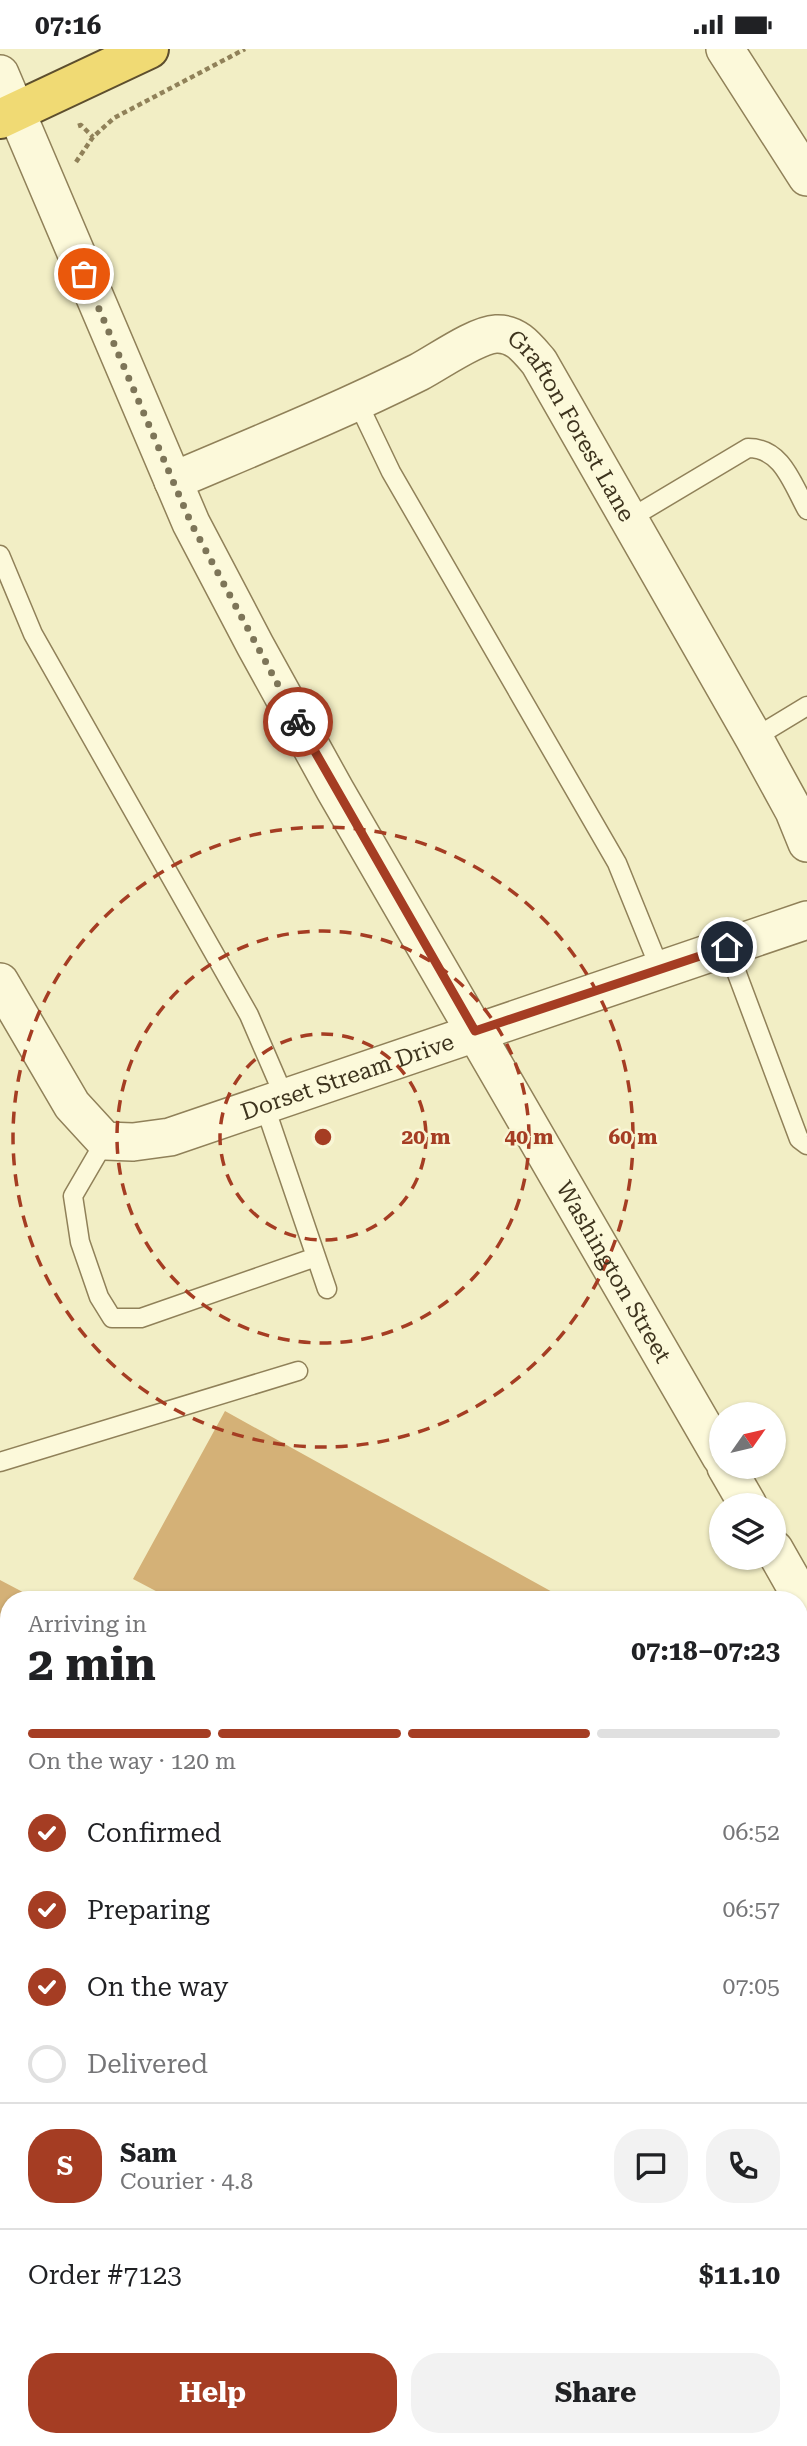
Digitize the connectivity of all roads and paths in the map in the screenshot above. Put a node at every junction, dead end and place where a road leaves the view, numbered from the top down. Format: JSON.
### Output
{"nodes":[{"id":1,"x":149,"y":49,"type":"edge"},
{"id":2,"x":245,"y":49,"type":"edge"},
{"id":3,"x":725,"y":49,"type":"edge"},
{"id":4,"x":0,"y":74,"type":"edge"},
{"id":5,"x":8,"y":116,"type":"edge"},
{"id":6,"x":81,"y":125,"type":"dead end"},
{"id":7,"x":93,"y":137,"type":"junction"},
{"id":8,"x":797,"y":139,"type":"edge"},
{"id":9,"x":72,"y":169,"type":"dead end"},
{"id":10,"x":807,"y":177,"type":"edge"},
{"id":11,"x":357,"y":401,"type":"junction"},
{"id":12,"x":173,"y":481,"type":"junction"},
{"id":13,"x":807,"y":510,"type":"edge"},
{"id":14,"x":629,"y":519,"type":"junction"},
{"id":15,"x":0,"y":555,"type":"edge"},
{"id":16,"x":807,"y":706,"type":"edge"},
{"id":17,"x":754,"y":737,"type":"junction"},
{"id":18,"x":807,"y":843,"type":"edge"},
{"id":19,"x":807,"y":920,"type":"edge"},
{"id":20,"x":727,"y":947,"type":"junction"},
{"id":21,"x":660,"y":969,"type":"junction"},
{"id":22,"x":0,"y":982,"type":"edge"},
{"id":23,"x":475,"y":1031,"type":"junction"},
{"id":24,"x":274,"y":1100,"type":"junction"},
{"id":25,"x":105,"y":1142,"type":"junction"},
{"id":26,"x":807,"y":1145,"type":"edge"},
{"id":27,"x":316,"y":1257,"type":"junction"},
{"id":28,"x":327,"y":1289,"type":"dead end"},
{"id":29,"x":298,"y":1371,"type":"dead end"},
{"id":30,"x":709,"y":1436,"type":"edge"},
{"id":31,"x":0,"y":1462,"type":"edge"},
{"id":32,"x":786,"y":1570,"type":"edge"},
{"id":33,"x":798,"y":1591,"type":"edge"}],
"edges":[{"from":1,"to":5,"type":"highway"},
{"from":2,"to":7,"type":"path"},
{"from":3,"to":8,"type":"street"},
{"from":4,"to":5,"type":"street","name":"Washington Street"},
{"from":5,"to":12,"type":"street","name":"Washington Street"},
{"from":6,"to":7,"type":"path"},
{"from":7,"to":9,"type":"path"},
{"from":8,"to":10,"type":"street"},
{"from":11,"to":12,"type":"street","name":"Grafton Forest Lane"},
{"from":11,"to":14,"type":"street","name":"Grafton Forest Lane"},
{"from":11,"to":21,"type":"lane"},
{"from":12,"to":23,"type":"street","name":"Washington Street"},
{"from":13,"to":14,"type":"lane"},
{"from":14,"to":17,"type":"street","name":"Grafton Forest Lane"},
{"from":15,"to":24,"type":"lane"},
{"from":16,"to":17,"type":"lane"},
{"from":17,"to":18,"type":"street","name":"Grafton Forest Lane"},
{"from":19,"to":20,"type":"street","name":"Dorset Stream Drive"},
{"from":20,"to":21,"type":"street","name":"Dorset Stream Drive"},
{"from":20,"to":26,"type":"lane"},
{"from":21,"to":23,"type":"street","name":"Dorset Stream Drive"},
{"from":22,"to":25,"type":"street"},
{"from":23,"to":24,"type":"street","name":"Dorset Stream Drive"},
{"from":23,"to":30,"type":"street","name":"Washington Street"},
{"from":24,"to":25,"type":"street","name":"Dorset Stream Drive"},
{"from":24,"to":27,"type":"lane"},
{"from":25,"to":27,"type":"lane"},
{"from":27,"to":28,"type":"lane"},
{"from":29,"to":31,"type":"lane"},
{"from":32,"to":33,"type":"street"}]}
